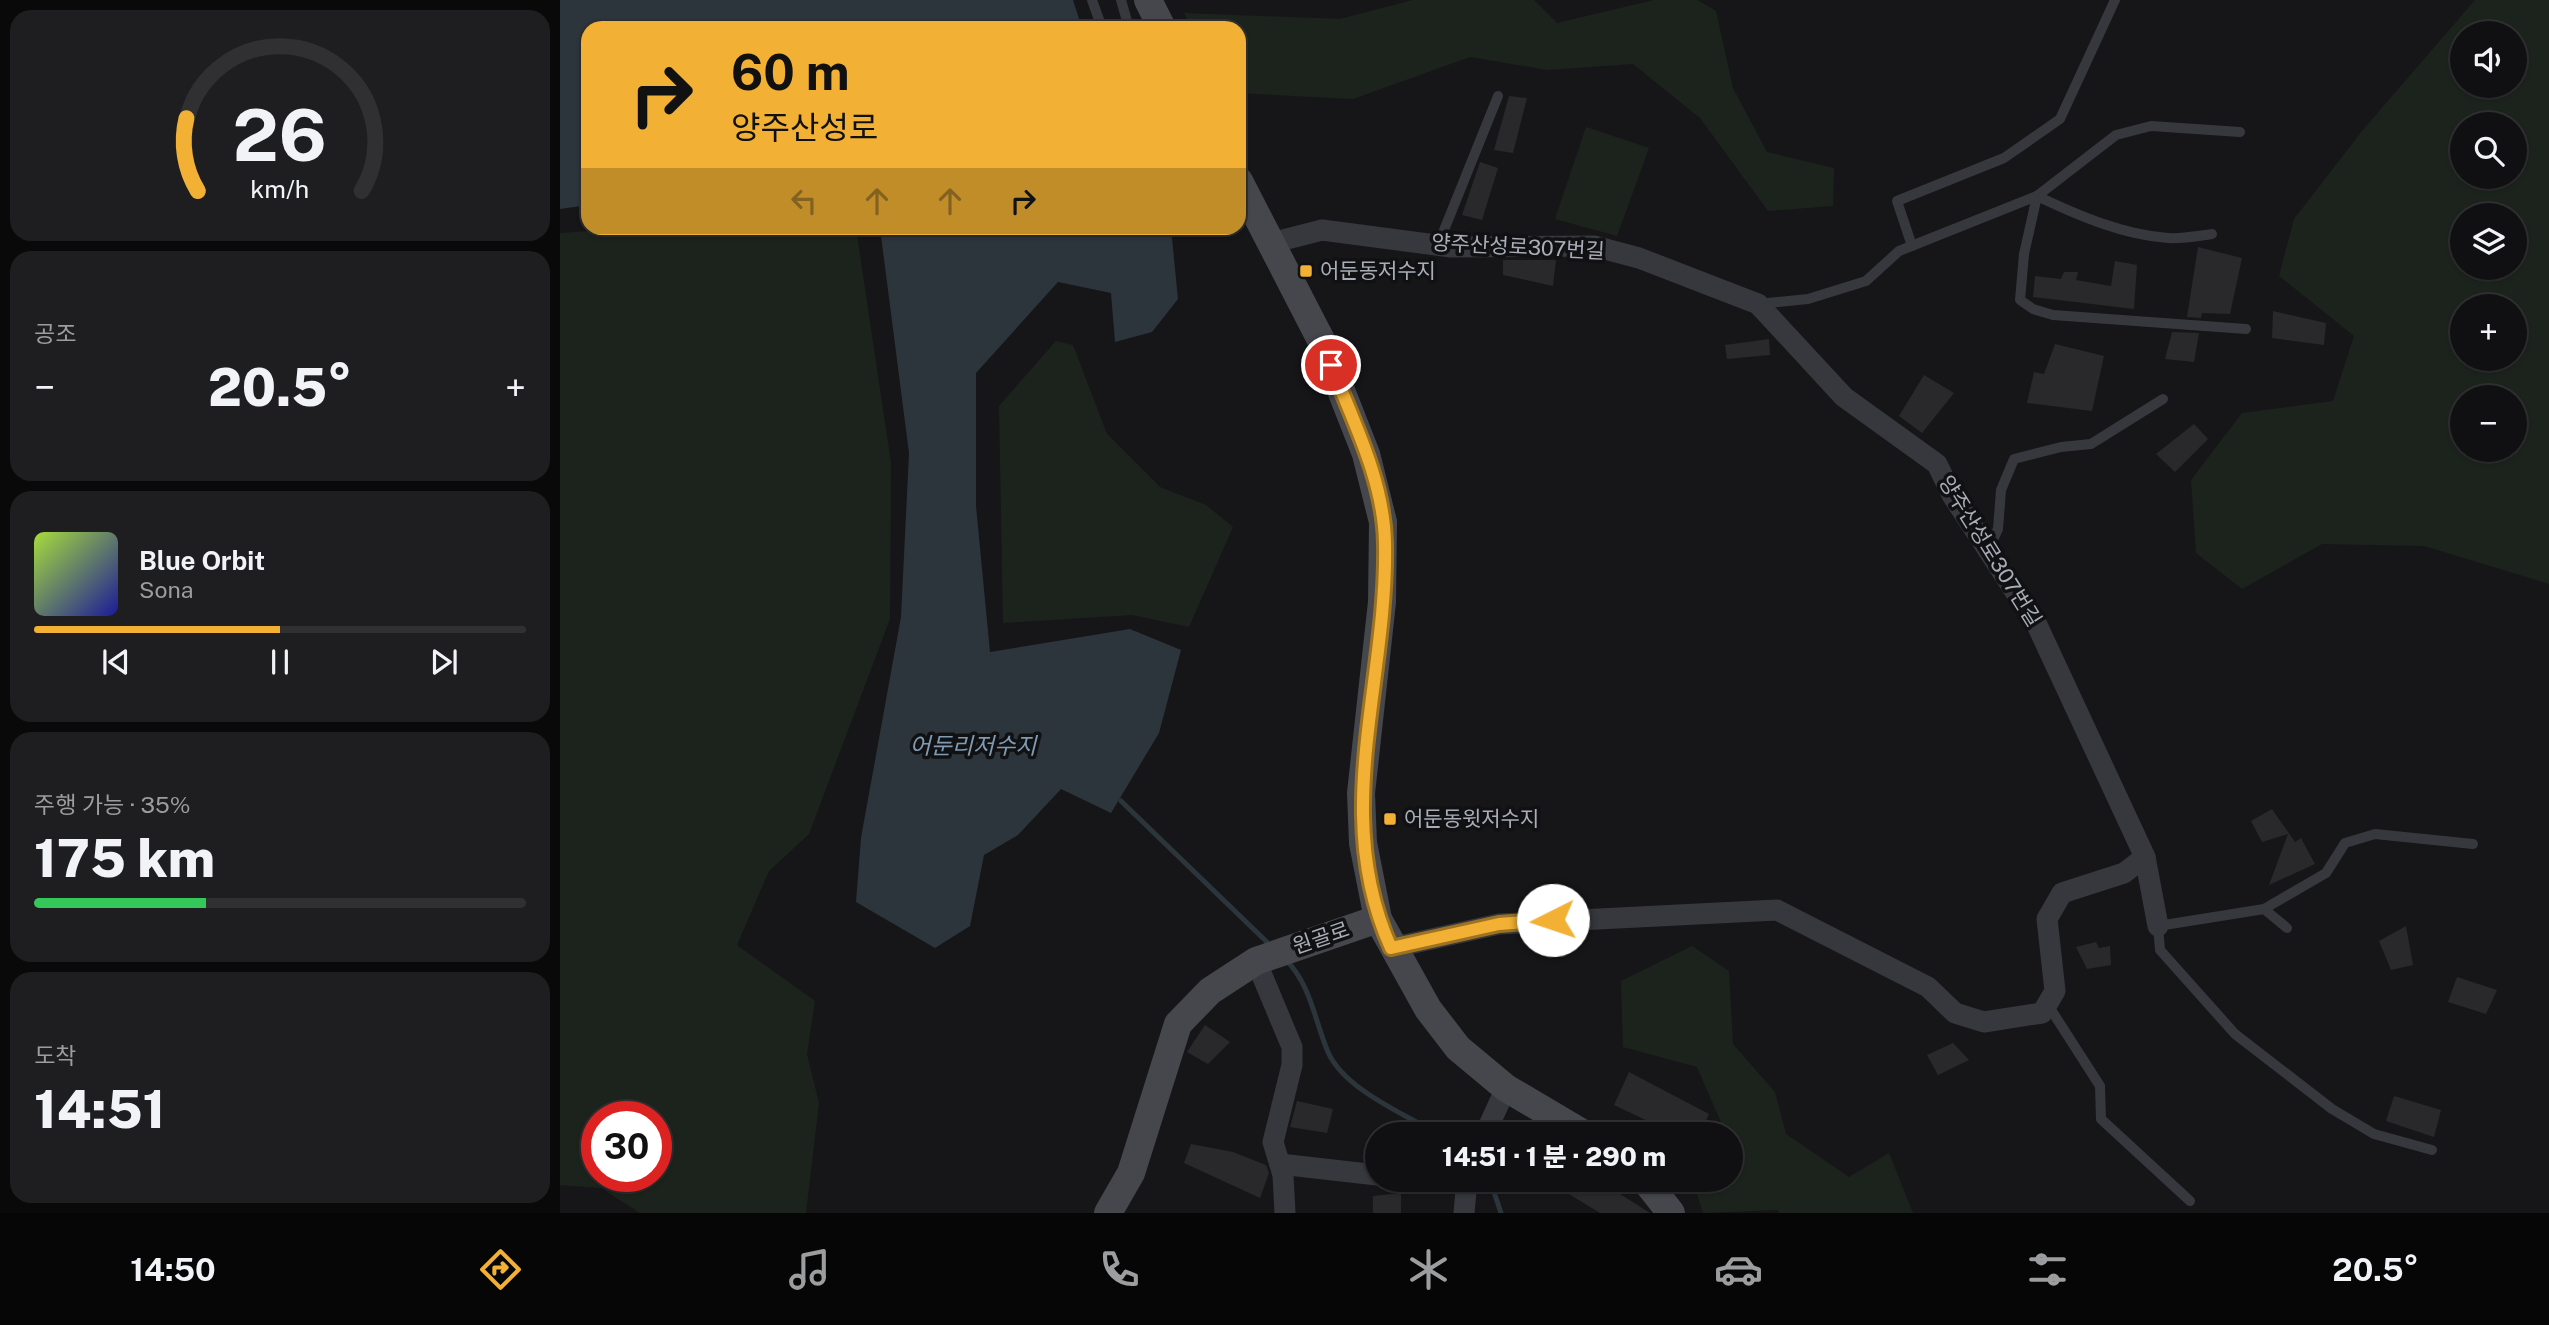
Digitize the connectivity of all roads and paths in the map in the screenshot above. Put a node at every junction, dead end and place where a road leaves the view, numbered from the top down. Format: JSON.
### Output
{"nodes":[{"id":1,"x":1092,"y":0,"type":"edge"},
{"id":2,"x":1121,"y":0,"type":"edge"},
{"id":3,"x":1148,"y":0,"type":"edge"},
{"id":4,"x":2115,"y":0,"type":"edge"},
{"id":5,"x":1100,"y":21,"type":"edge"},
{"id":6,"x":1127,"y":21,"type":"edge"},
{"id":7,"x":1158,"y":21,"type":"edge"},
{"id":8,"x":1498,"y":96,"type":"dead end"},
{"id":9,"x":2240,"y":132,"type":"dead end"},
{"id":10,"x":1246,"y":196,"type":"edge"},
{"id":11,"x":2037,"y":196,"type":"junction"},
{"id":12,"x":2212,"y":234,"type":"dead end"},
{"id":13,"x":1271,"y":243,"type":"junction"},
{"id":14,"x":1438,"y":245,"type":"junction"},
{"id":15,"x":1912,"y":246,"type":"junction"},
{"id":16,"x":1758,"y":304,"type":"junction"},
{"id":17,"x":2246,"y":329,"type":"dead end"},
{"id":18,"x":2163,"y":398,"type":"dead end"},
{"id":19,"x":1989,"y":548,"type":"junction"},
{"id":20,"x":1362,"y":813,"type":"junction"},
{"id":21,"x":2473,"y":844,"type":"dead end"},
{"id":22,"x":2146,"y":858,"type":"junction"},
{"id":23,"x":2264,"y":909,"type":"junction"},
{"id":24,"x":1378,"y":919,"type":"junction"},
{"id":25,"x":2158,"y":926,"type":"junction"},
{"id":26,"x":2287,"y":928,"type":"dead end"},
{"id":27,"x":1337,"y":932,"type":"junction"},
{"id":28,"x":1391,"y":948,"type":"junction"},
{"id":29,"x":1260,"y":959,"type":"junction"},
{"id":30,"x":2048,"y":1005,"type":"junction"},
{"id":31,"x":1428,"y":1009,"type":"junction"},
{"id":32,"x":1506,"y":1088,"type":"junction"},
{"id":33,"x":1490,"y":1122,"type":"edge"},
{"id":34,"x":1564,"y":1122,"type":"edge"},
{"id":35,"x":2432,"y":1150,"type":"dead end"},
{"id":36,"x":1280,"y":1164,"type":"junction"},
{"id":37,"x":1365,"y":1174,"type":"edge"},
{"id":38,"x":1466,"y":1192,"type":"edge"},
{"id":39,"x":1654,"y":1192,"type":"edge"},
{"id":40,"x":2190,"y":1201,"type":"dead end"},
{"id":41,"x":1108,"y":1213,"type":"edge"},
{"id":42,"x":1285,"y":1213,"type":"edge"},
{"id":43,"x":1464,"y":1213,"type":"edge"},
{"id":44,"x":1671,"y":1213,"type":"edge"}],
"edges":[{"from":1,"to":5,"type":"lane"},
{"from":2,"to":6,"type":"lane"},
{"from":3,"to":7,"type":"street"},
{"from":4,"to":15,"type":"lane"},
{"from":8,"to":14,"type":"lane"},
{"from":9,"to":11,"type":"lane","name":"양주산성로307번길"},
{"from":10,"to":13,"type":"street"},
{"from":11,"to":12,"type":"lane"},
{"from":11,"to":15,"type":"lane","name":"양주산성로307번길"},
{"from":11,"to":17,"type":"lane"},
{"from":13,"to":14,"type":"street","name":"양주산성로307번길"},
{"from":13,"to":20,"type":"street"},
{"from":14,"to":16,"type":"street","name":"양주산성로307번길"},
{"from":15,"to":16,"type":"lane","name":"양주산성로307번길"},
{"from":16,"to":19,"type":"street","name":"양주산성로307번길"},
{"from":18,"to":19,"type":"lane"},
{"from":19,"to":22,"type":"street","name":"양주산성로307번길"},
{"from":20,"to":24,"type":"street"},
{"from":20,"to":27,"type":"street"},
{"from":21,"to":23,"type":"lane"},
{"from":22,"to":25,"type":"street","name":"양주산성로307번길"},
{"from":22,"to":30,"type":"street"},
{"from":23,"to":25,"type":"lane"},
{"from":23,"to":26,"type":"lane"},
{"from":24,"to":27,"type":"street","name":"원골로"},
{"from":24,"to":28,"type":"street"},
{"from":25,"to":35,"type":"lane"},
{"from":27,"to":29,"type":"street","name":"원골로"},
{"from":27,"to":31,"type":"street"},
{"from":28,"to":30,"type":"street"},
{"from":28,"to":31,"type":"street"},
{"from":29,"to":36,"type":"street"},
{"from":29,"to":41,"type":"street","name":"원골로"},
{"from":30,"to":40,"type":"lane"},
{"from":31,"to":32,"type":"street"},
{"from":32,"to":33,"type":"street"},
{"from":32,"to":34,"type":"street"},
{"from":36,"to":37,"type":"street"},
{"from":36,"to":42,"type":"street"},
{"from":38,"to":43,"type":"street"},
{"from":39,"to":44,"type":"street"}]}
